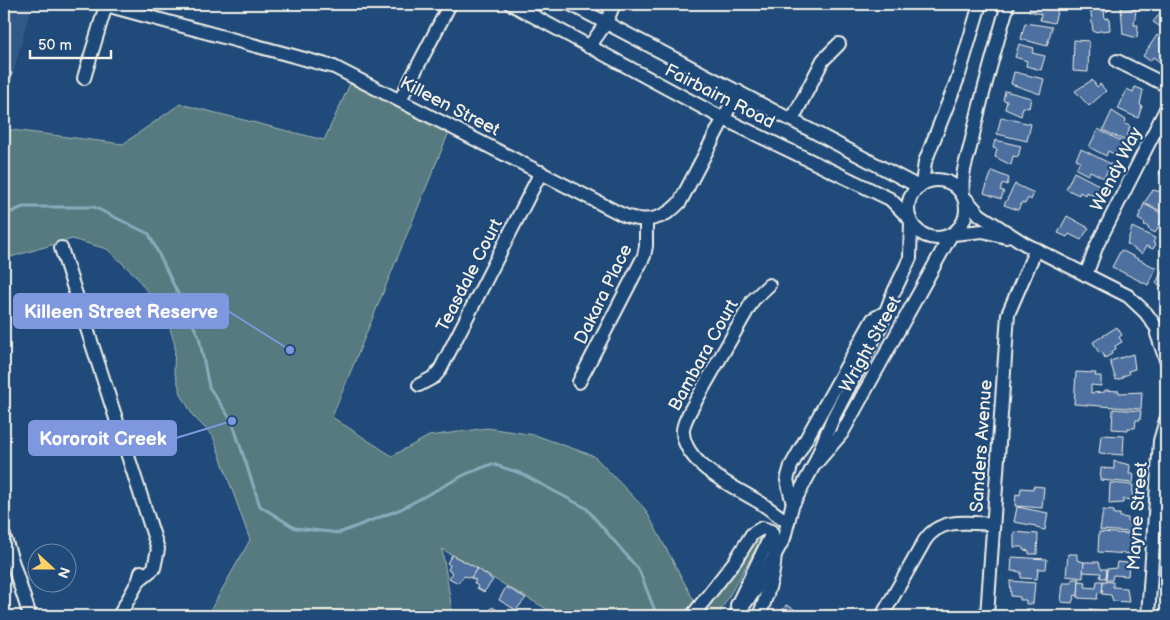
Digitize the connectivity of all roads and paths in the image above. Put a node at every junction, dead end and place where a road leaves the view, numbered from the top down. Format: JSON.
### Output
{"nodes":[{"id":1,"x":104,"y":4,"type":"edge"},
{"id":2,"x":450,"y":4,"type":"edge"},
{"id":3,"x":511,"y":4,"type":"edge"},
{"id":4,"x":570,"y":4,"type":"edge"},
{"id":5,"x":606,"y":4,"type":"edge"},
{"id":6,"x":614,"y":4,"type":"edge"},
{"id":7,"x":980,"y":4,"type":"edge"},
{"id":8,"x":1008,"y":4,"type":"edge"},
{"id":9,"x":602,"y":20,"type":"junction"},
{"id":10,"x":839,"y":44,"type":"dead end"},
{"id":11,"x":589,"y":47,"type":"junction"},
{"id":12,"x":1118,"y":61,"type":"dead end"},
{"id":13,"x":84,"y":78,"type":"dead end"},
{"id":14,"x":1166,"y":85,"type":"edge"},
{"id":15,"x":738,"y":91,"type":"junction"},
{"id":16,"x":400,"y":100,"type":"junction"},
{"id":17,"x":1166,"y":108,"type":"edge"},
{"id":18,"x":724,"y":118,"type":"junction"},
{"id":19,"x":792,"y":120,"type":"junction"},
{"id":20,"x":540,"y":172,"type":"junction"},
{"id":21,"x":920,"y":185,"type":"junction"},
{"id":22,"x":964,"y":197,"type":"junction"},
{"id":23,"x":646,"y":220,"type":"junction"},
{"id":24,"x":911,"y":221,"type":"junction"},
{"id":25,"x":952,"y":234,"type":"junction"},
{"id":26,"x":61,"y":248,"type":"dead end"},
{"id":27,"x":1034,"y":248,"type":"junction"},
{"id":28,"x":1082,"y":273,"type":"junction"},
{"id":29,"x":769,"y":285,"type":"dead end"},
{"id":30,"x":886,"y":312,"type":"junction"},
{"id":31,"x":1152,"y":322,"type":"junction"},
{"id":32,"x":1166,"y":333,"type":"edge"},
{"id":33,"x":1166,"y":341,"type":"edge"},
{"id":34,"x":1166,"y":360,"type":"edge"},
{"id":35,"x":579,"y":382,"type":"dead end"},
{"id":36,"x":419,"y":385,"type":"dead end"},
{"id":37,"x":1166,"y":420,"type":"edge"},
{"id":38,"x":814,"y":466,"type":"junction"},
{"id":39,"x":760,"y":502,"type":"junction"},
{"id":40,"x":792,"y":505,"type":"junction"},
{"id":41,"x":784,"y":520,"type":"junction"},
{"id":42,"x":993,"y":524,"type":"junction"},
{"id":43,"x":772,"y":532,"type":"junction"},
{"id":44,"x":4,"y":536,"type":"edge"},
{"id":45,"x":773,"y":558,"type":"junction"},
{"id":46,"x":30,"y":616,"type":"edge"},
{"id":47,"x":119,"y":616,"type":"edge"},
{"id":48,"x":692,"y":616,"type":"edge"},
{"id":49,"x":734,"y":616,"type":"edge"},
{"id":50,"x":760,"y":616,"type":"edge"},
{"id":51,"x":882,"y":616,"type":"edge"},
{"id":52,"x":986,"y":616,"type":"edge"},
{"id":53,"x":1148,"y":616,"type":"edge"}],
"edges":[{"from":1,"to":13,"type":"street"},
{"from":1,"to":16,"type":"street","name":"Killeen Street"},
{"from":2,"to":16,"type":"street"},
{"from":3,"to":11,"type":"street","name":"Fairbairn Road"},
{"from":4,"to":9,"type":"street","name":"Fairbairn Road"},
{"from":5,"to":9,"type":"street"},
{"from":6,"to":9,"type":"street"},
{"from":7,"to":21,"type":"street"},
{"from":8,"to":22,"type":"street"},
{"from":9,"to":11,"type":"street"},
{"from":9,"to":15,"type":"street","name":"Fairbairn Road"},
{"from":10,"to":19,"type":"street"},
{"from":11,"to":18,"type":"street","name":"Fairbairn Road"},
{"from":12,"to":14,"type":"street"},
{"from":15,"to":18,"type":"street"},
{"from":15,"to":19,"type":"street","name":"Fairbairn Road"},
{"from":16,"to":20,"type":"street","name":"Killeen Street"},
{"from":17,"to":28,"type":"street","name":"Wendy Way"},
{"from":18,"to":23,"type":"street"},
{"from":18,"to":24,"type":"street","name":"Fairbairn Road"},
{"from":19,"to":21,"type":"street","name":"Fairbairn Road"},
{"from":20,"to":23,"type":"street","name":"Killeen Street"},
{"from":20,"to":36,"type":"street","name":"Teasdale Court"},
{"from":21,"to":22,"type":"street"},
{"from":21,"to":24,"type":"street"},
{"from":22,"to":25,"type":"street"},
{"from":22,"to":27,"type":"street"},
{"from":23,"to":35,"type":"street","name":"Dakara Place"},
{"from":24,"to":25,"type":"street"},
{"from":24,"to":30,"type":"street","name":"Wright Street"},
{"from":25,"to":27,"type":"street"},
{"from":25,"to":38,"type":"street","name":"Wright Street"},
{"from":26,"to":47,"type":"street"},
{"from":27,"to":28,"type":"street"},
{"from":27,"to":42,"type":"street","name":"Sanders Avenue"},
{"from":28,"to":31,"type":"street"},
{"from":29,"to":39,"type":"street","name":"Bambara Court"},
{"from":30,"to":38,"type":"street","name":"Wright Street"},
{"from":30,"to":40,"type":"street","name":"Wright Street"},
{"from":31,"to":32,"type":"street"},
{"from":31,"to":33,"type":"street"},
{"from":31,"to":34,"type":"street"},
{"from":37,"to":53,"type":"street","name":"Mayne Street"},
{"from":38,"to":40,"type":"street","name":"Wright Street"},
{"from":39,"to":40,"type":"street","name":"Bambara Court"},
{"from":39,"to":41,"type":"street","name":"Bambara Court"},
{"from":40,"to":41,"type":"street","name":"Wright Street"},
{"from":41,"to":43,"type":"street","name":"Wright Street"},
{"from":41,"to":45,"type":"street","name":"Wright Street"},
{"from":42,"to":51,"type":"street"},
{"from":42,"to":52,"type":"street","name":"Sanders Avenue"},
{"from":43,"to":45,"type":"street"},
{"from":43,"to":48,"type":"street"},
{"from":43,"to":49,"type":"street","name":"Wright Street"},
{"from":44,"to":46,"type":"street"},
{"from":45,"to":49,"type":"street","name":"Wright Street"},
{"from":45,"to":50,"type":"street","name":"Wright Street"}]}
